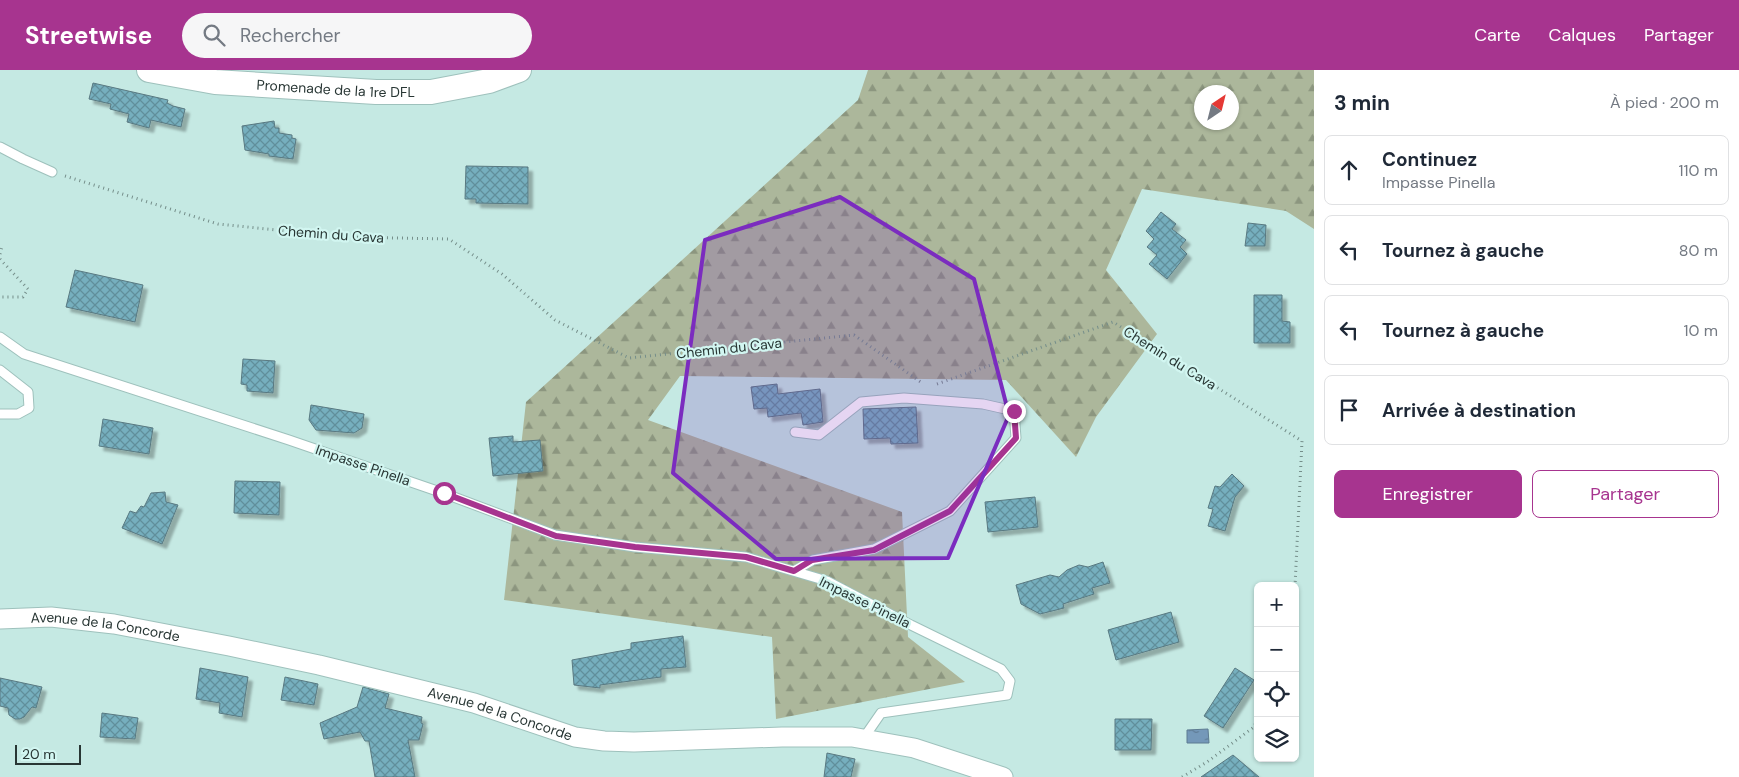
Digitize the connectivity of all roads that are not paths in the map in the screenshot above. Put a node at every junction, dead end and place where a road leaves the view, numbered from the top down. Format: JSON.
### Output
{"nodes":[{"id":1,"x":149,"y":70,"type":"edge"},
{"id":2,"x":519,"y":70,"type":"edge"},
{"id":3,"x":0,"y":147,"type":"edge"},
{"id":4,"x":52,"y":172,"type":"road end"},
{"id":5,"x":0,"y":337,"type":"edge"},
{"id":6,"x":0,"y":370,"type":"edge"},
{"id":7,"x":0,"y":414,"type":"edge"},
{"id":8,"x":795,"y":432,"type":"dead end"},
{"id":9,"x":794,"y":571,"type":"junction"},
{"id":10,"x":0,"y":618,"type":"edge"},
{"id":11,"x":863,"y":739,"type":"junction"},
{"id":12,"x":1003,"y":777,"type":"edge"}],
"edges":[{"from":1,"to":2,"type":"street","name":"Promenade de la 1re DFL"},
{"from":3,"to":4,"type":"lane"},
{"from":5,"to":9,"type":"lane","name":"Impasse Pinella"},
{"from":6,"to":7,"type":"lane"},
{"from":8,"to":9,"type":"lane"},
{"from":9,"to":11,"type":"lane","name":"Impasse Pinella"},
{"from":10,"to":11,"type":"street","name":"Avenue de la Concorde"},
{"from":11,"to":12,"type":"street","name":"Avenue de la Concorde"}]}
